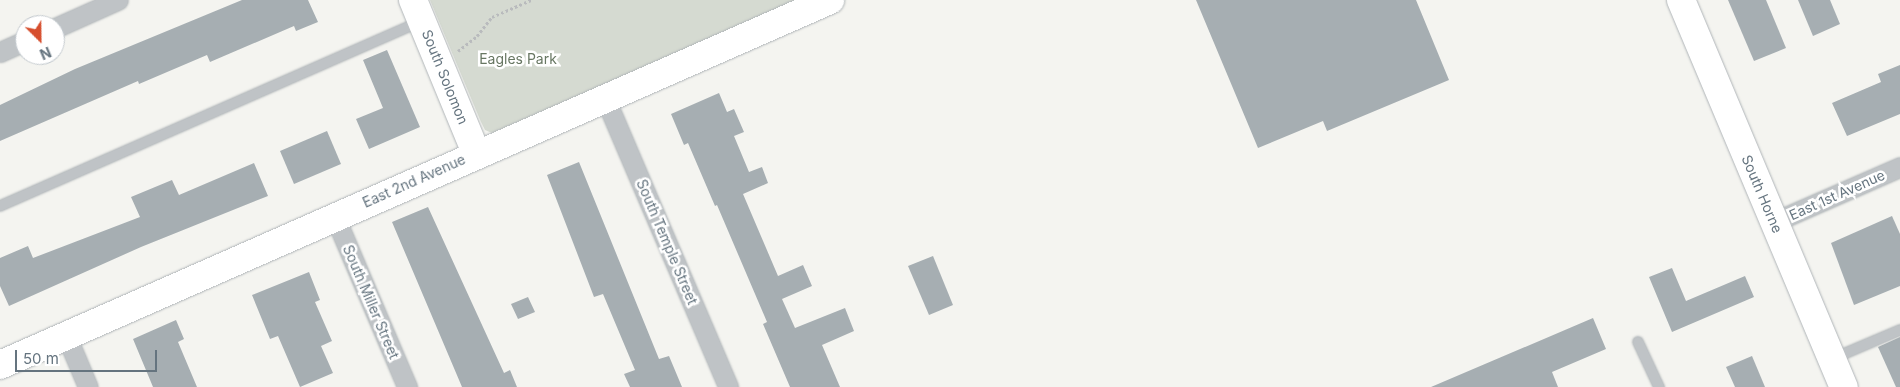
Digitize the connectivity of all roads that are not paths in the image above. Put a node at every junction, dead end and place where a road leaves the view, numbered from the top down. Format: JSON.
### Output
{"nodes":[{"id":1,"x":118,"y":0,"type":"edge"},
{"id":2,"x":830,"y":0,"type":"edge"},
{"id":3,"x":1681,"y":0,"type":"edge"},
{"id":4,"x":418,"y":11,"type":"edge"},
{"id":5,"x":65,"y":24,"type":"edge"},
{"id":6,"x":15,"y":45,"type":"edge"},
{"id":7,"x":0,"y":52,"type":"edge"},
{"id":8,"x":605,"y":98,"type":"junction"},
{"id":9,"x":476,"y":153,"type":"junction"},
{"id":10,"x":1900,"y":167,"type":"edge"},
{"id":11,"x":0,"y":206,"type":"edge"},
{"id":12,"x":334,"y":217,"type":"junction"},
{"id":13,"x":1774,"y":222,"type":"junction"},
{"id":14,"x":1900,"y":330,"type":"edge"},
{"id":15,"x":66,"y":335,"type":"junction"},
{"id":16,"x":1638,"y":342,"type":"dead end"},
{"id":17,"x":1832,"y":358,"type":"junction"},
{"id":18,"x":0,"y":365,"type":"edge"},
{"id":19,"x":88,"y":387,"type":"edge"},
{"id":20,"x":407,"y":387,"type":"edge"},
{"id":21,"x":728,"y":387,"type":"edge"},
{"id":22,"x":1659,"y":387,"type":"edge"},
{"id":23,"x":1844,"y":387,"type":"edge"}],
"edges":[{"from":1,"to":5,"type":"street"},
{"from":2,"to":8,"type":"street","name":"East 2nd Avenue"},
{"from":3,"to":13,"type":"street","name":"South Horne"},
{"from":4,"to":9,"type":"street","name":"South Solomon"},
{"from":4,"to":11,"type":"lane"},
{"from":6,"to":7,"type":"street"},
{"from":8,"to":9,"type":"street","name":"East 2nd Avenue"},
{"from":8,"to":21,"type":"street","name":"South Temple Street"},
{"from":9,"to":12,"type":"street","name":"East 2nd Avenue"},
{"from":10,"to":13,"type":"street","name":"East 1st Avenue"},
{"from":12,"to":15,"type":"street","name":"East 2nd Avenue"},
{"from":12,"to":20,"type":"street","name":"South Miller Street"},
{"from":13,"to":17,"type":"street","name":"South Horne"},
{"from":14,"to":17,"type":"lane"},
{"from":15,"to":18,"type":"street","name":"East 2nd Avenue"},
{"from":15,"to":19,"type":"street"},
{"from":16,"to":22,"type":"lane"},
{"from":17,"to":23,"type":"street","name":"South Horne"}]}
